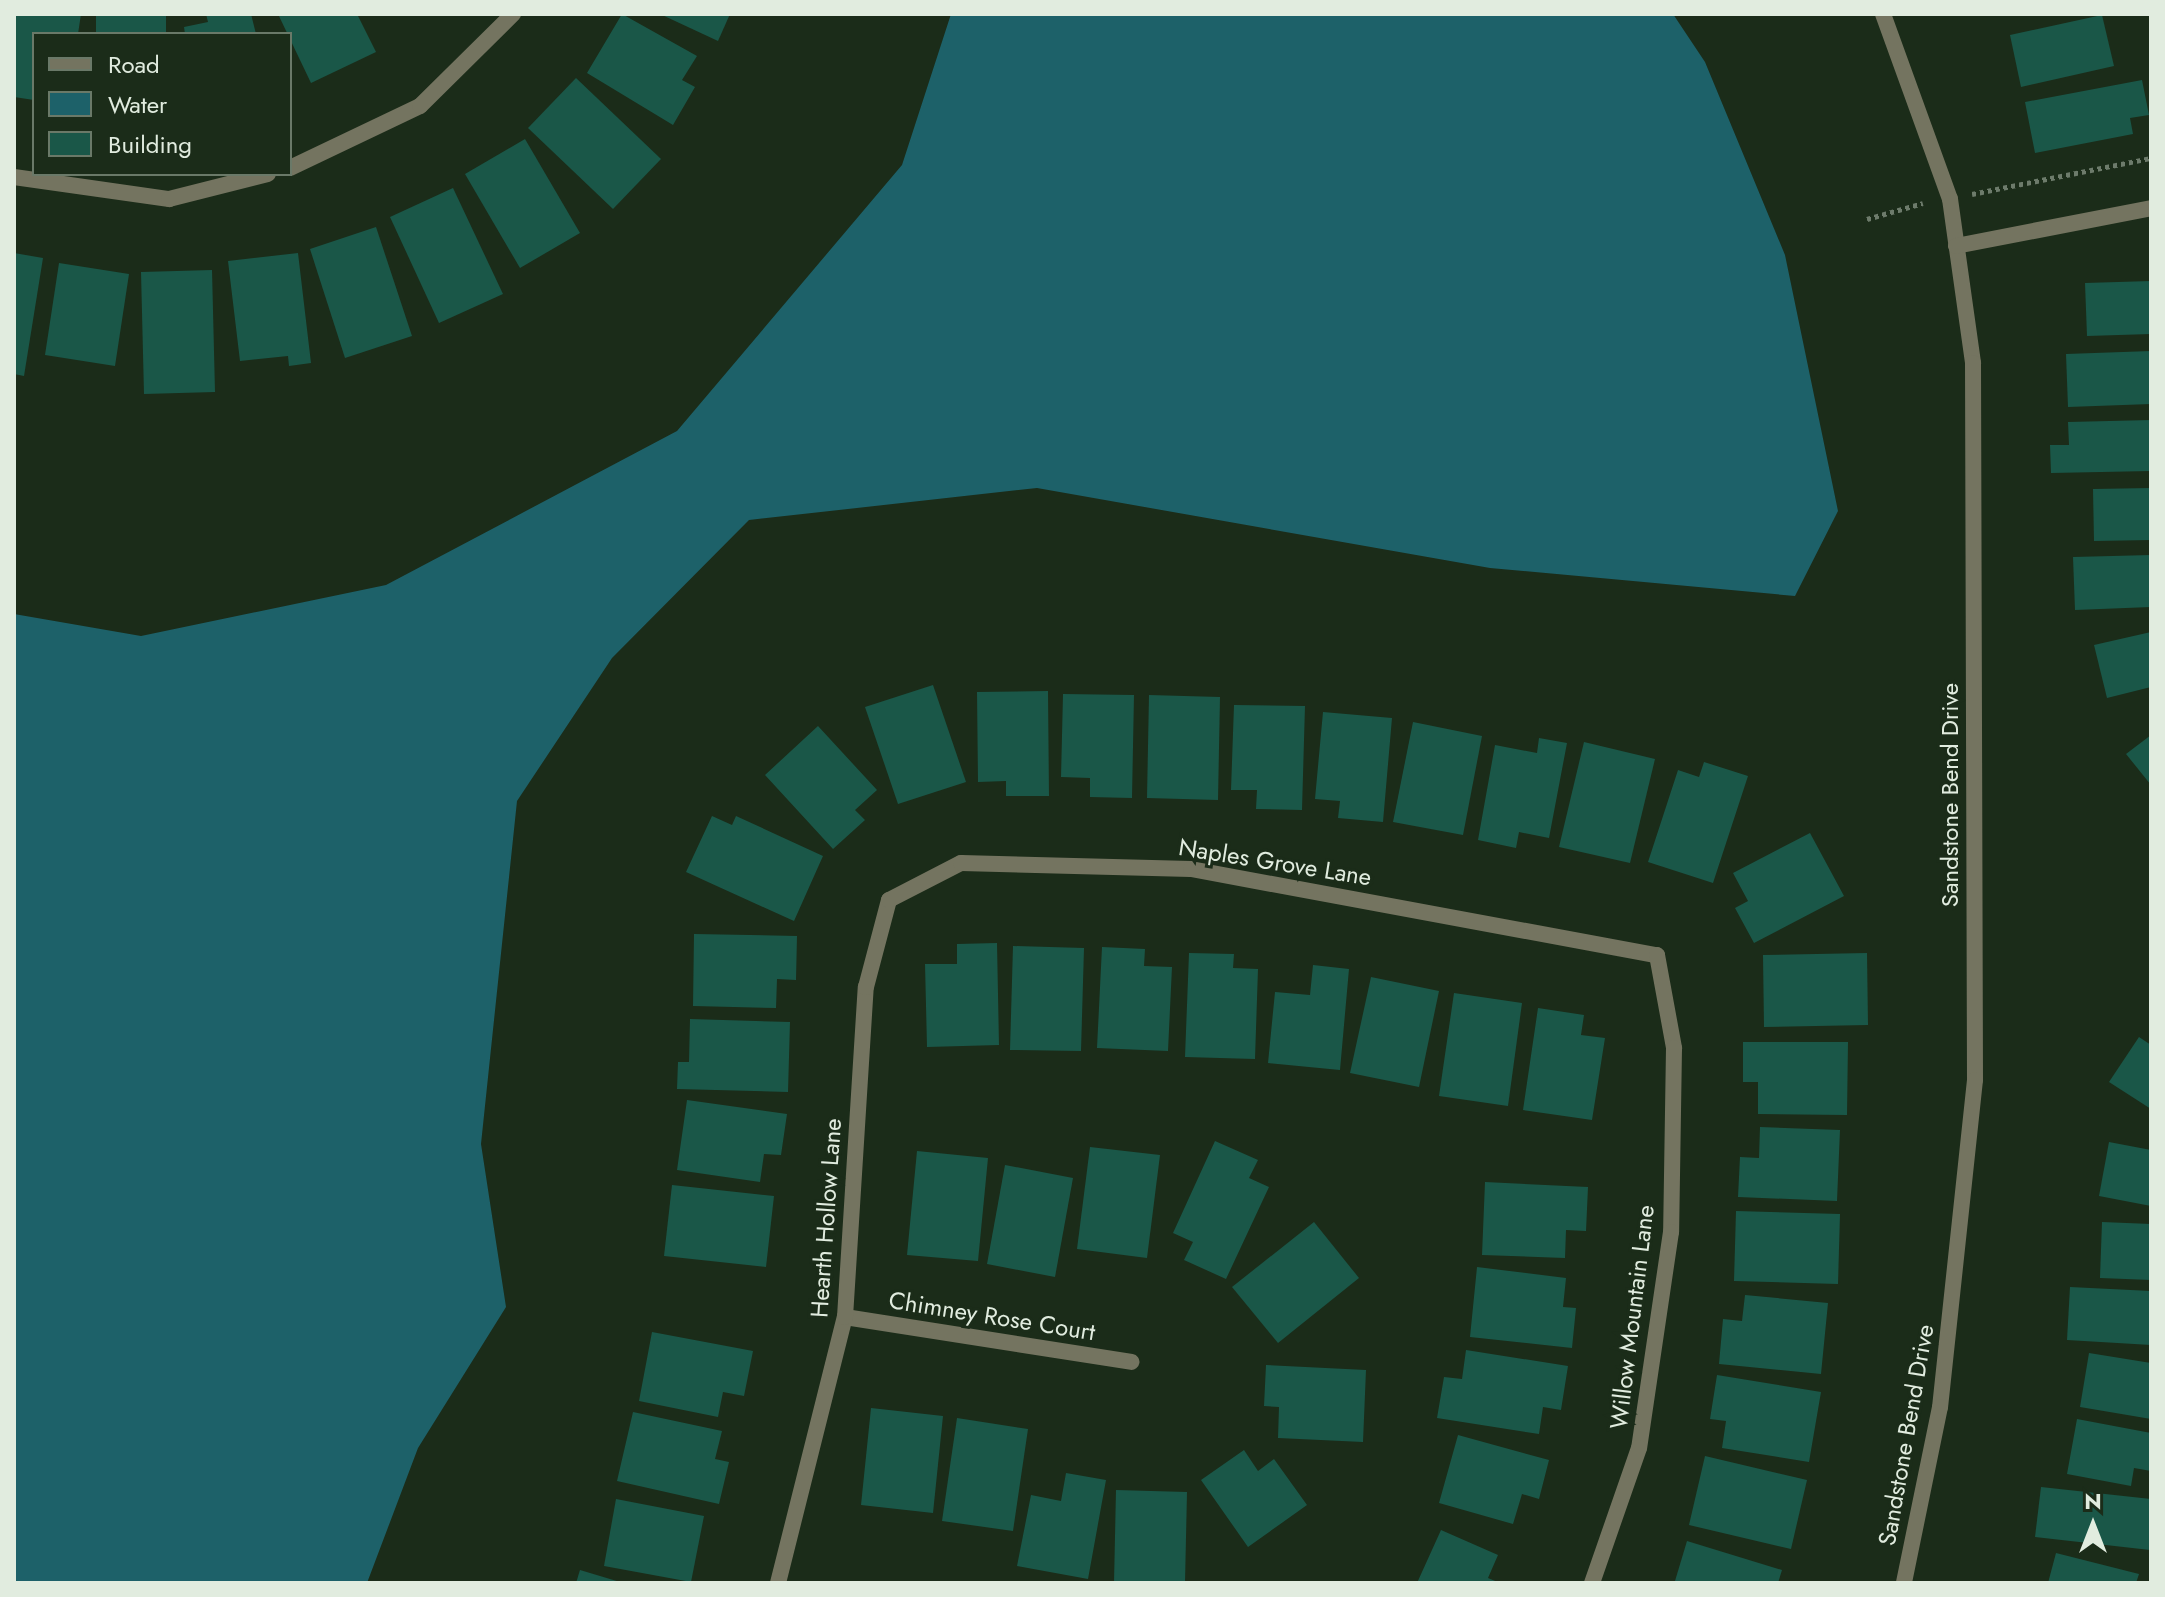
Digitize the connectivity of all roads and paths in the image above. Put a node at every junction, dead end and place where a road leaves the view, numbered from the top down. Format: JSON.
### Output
{"nodes":[{"id":1,"x":513,"y":14,"type":"edge"},
{"id":2,"x":1883,"y":14,"type":"edge"},
{"id":3,"x":2151,"y":158,"type":"edge"},
{"id":4,"x":292,"y":167,"type":"edge"},
{"id":5,"x":260,"y":176,"type":"edge"},
{"id":6,"x":14,"y":177,"type":"edge"},
{"id":7,"x":1950,"y":199,"type":"junction"},
{"id":8,"x":2151,"y":208,"type":"edge"},
{"id":9,"x":1867,"y":219,"type":"dead end"},
{"id":10,"x":1956,"y":246,"type":"junction"},
{"id":11,"x":889,"y":900,"type":"joint"},
{"id":12,"x":1657,"y":955,"type":"joint"},
{"id":13,"x":845,"y":1317,"type":"junction"},
{"id":14,"x":1131,"y":1362,"type":"dead end"},
{"id":15,"x":778,"y":1583,"type":"edge"},
{"id":16,"x":1592,"y":1583,"type":"edge"},
{"id":17,"x":1904,"y":1583,"type":"edge"}],
"edges":[{"from":1,"to":4,"type":"street"},
{"from":2,"to":7,"type":"street","name":"Sandstone Bend Drive"},
{"from":3,"to":7,"type":"path"},
{"from":5,"to":6,"type":"street"},
{"from":7,"to":9,"type":"path"},
{"from":7,"to":10,"type":"street","name":"Sandstone Bend Drive"},
{"from":8,"to":10,"type":"street"},
{"from":10,"to":17,"type":"street","name":"Sandstone Bend Drive"},
{"from":11,"to":12,"type":"street","name":"Naples Grove Lane"},
{"from":11,"to":13,"type":"street","name":"Hearth Hollow Lane"},
{"from":12,"to":16,"type":"street","name":"Willow Mountain Lane"},
{"from":13,"to":14,"type":"street","name":"Chimney Rose Court"},
{"from":13,"to":15,"type":"street","name":"Hearth Hollow Lane"}]}
